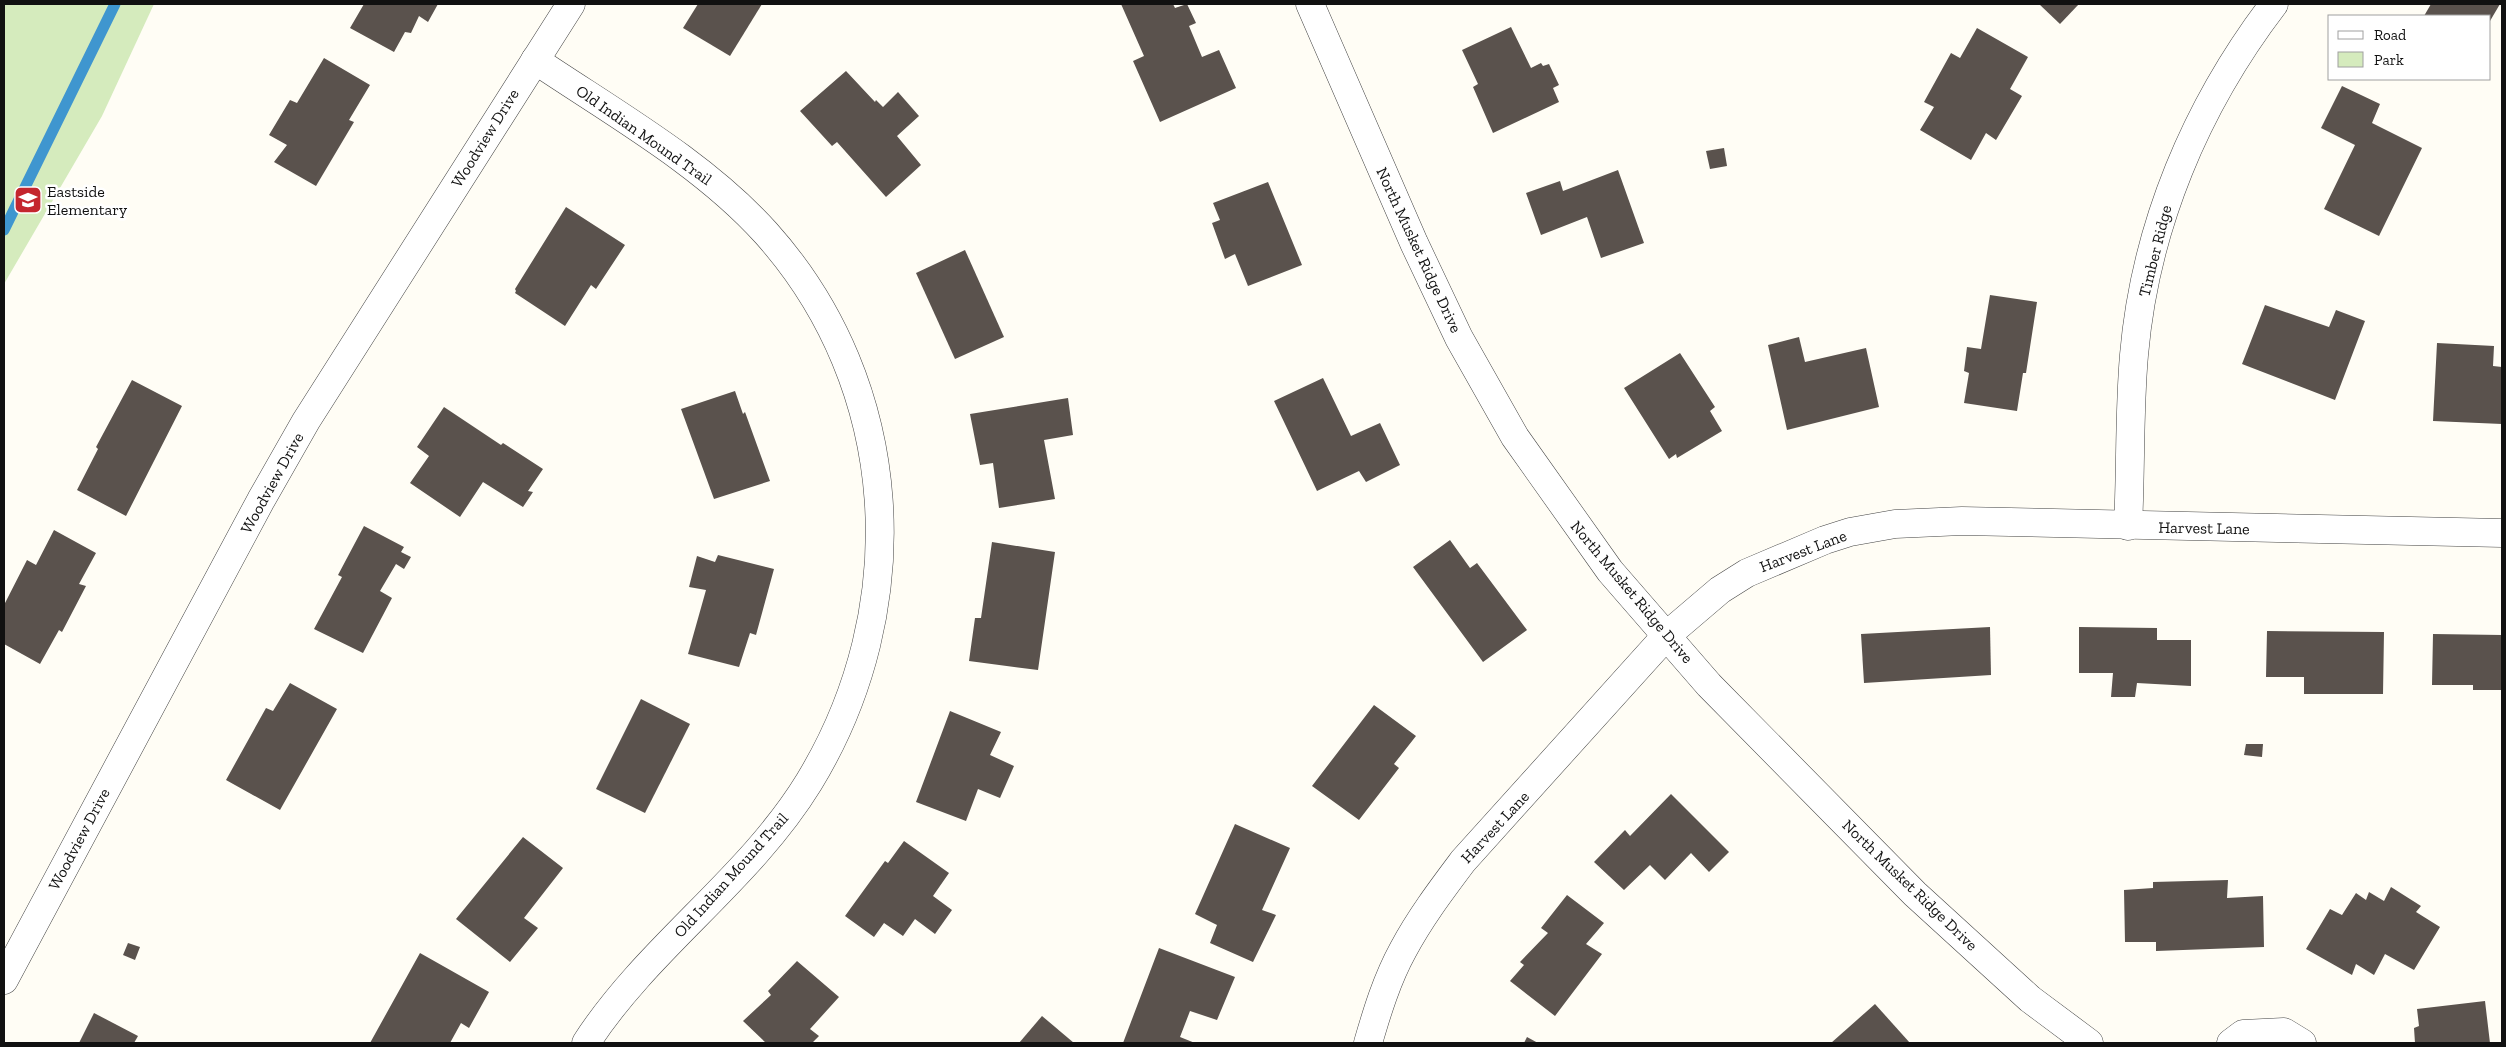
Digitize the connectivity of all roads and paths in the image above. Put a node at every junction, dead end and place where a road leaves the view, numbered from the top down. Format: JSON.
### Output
{"nodes":[{"id":1,"x":571,"y":4,"type":"edge"},
{"id":2,"x":1310,"y":4,"type":"edge"},
{"id":3,"x":2274,"y":4,"type":"edge"},
{"id":4,"x":535,"y":60,"type":"junction"},
{"id":5,"x":2128,"y":526,"type":"junction"},
{"id":6,"x":2502,"y":533,"type":"edge"},
{"id":7,"x":1666,"y":636,"type":"junction"},
{"id":8,"x":4,"y":980,"type":"edge"},
{"id":9,"x":586,"y":1043,"type":"edge"},
{"id":10,"x":1368,"y":1043,"type":"edge"},
{"id":11,"x":2089,"y":1043,"type":"edge"},
{"id":12,"x":2231,"y":1043,"type":"edge"},
{"id":13,"x":2302,"y":1043,"type":"edge"}],
"edges":[{"from":1,"to":4,"type":"street","name":"Woodview Drive"},
{"from":2,"to":7,"type":"street","name":"North Musket Ridge Drive"},
{"from":3,"to":5,"type":"street","name":"Timber Ridge"},
{"from":4,"to":8,"type":"street","name":"Woodview Drive"},
{"from":4,"to":9,"type":"street","name":"Old Indian Mound Trail"},
{"from":5,"to":6,"type":"street","name":"Harvest Lane"},
{"from":5,"to":7,"type":"street","name":"Harvest Lane"},
{"from":7,"to":10,"type":"street","name":"Harvest Lane"},
{"from":7,"to":11,"type":"street","name":"North Musket Ridge Drive"},
{"from":12,"to":13,"type":"street"}]}
